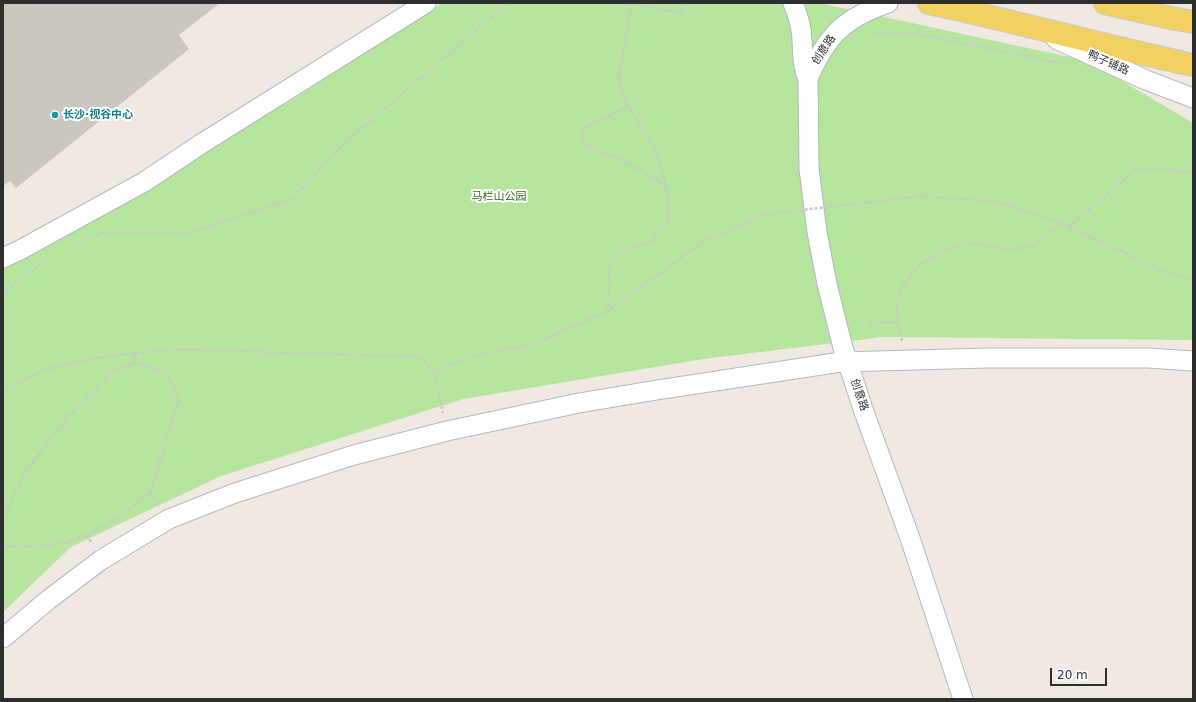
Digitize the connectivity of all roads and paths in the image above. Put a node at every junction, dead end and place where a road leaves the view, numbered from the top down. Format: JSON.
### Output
{"nodes":[{"id":1,"x":426,"y":3,"type":"edge"},
{"id":2,"x":508,"y":3,"type":"edge"},
{"id":3,"x":625,"y":3,"type":"edge"},
{"id":4,"x":689,"y":3,"type":"edge"},
{"id":5,"x":793,"y":3,"type":"edge"},
{"id":6,"x":888,"y":3,"type":"edge"},
{"id":7,"x":929,"y":3,"type":"edge"},
{"id":8,"x":1105,"y":3,"type":"edge"},
{"id":9,"x":1121,"y":3,"type":"edge"},
{"id":10,"x":631,"y":5,"type":"junction"},
{"id":11,"x":1193,"y":9,"type":"edge"},
{"id":12,"x":1193,"y":22,"type":"edge"},
{"id":13,"x":1024,"y":25,"type":"junction"},
{"id":14,"x":838,"y":30,"type":"junction"},
{"id":15,"x":1064,"y":35,"type":"junction"},
{"id":16,"x":1193,"y":51,"type":"edge"},
{"id":17,"x":1068,"y":65,"type":"dead end"},
{"id":18,"x":1193,"y":65,"type":"edge"},
{"id":19,"x":808,"y":79,"type":"junction"},
{"id":20,"x":1193,"y":98,"type":"edge"},
{"id":21,"x":627,"y":104,"type":"junction"},
{"id":22,"x":1193,"y":173,"type":"edge"},
{"id":23,"x":666,"y":186,"type":"junction"},
{"id":24,"x":1062,"y":223,"type":"junction"},
{"id":25,"x":1069,"y":227,"type":"junction"},
{"id":26,"x":75,"y":242,"type":"dead end"},
{"id":27,"x":49,"y":256,"type":"dead end"},
{"id":28,"x":3,"y":258,"type":"edge"},
{"id":29,"x":1193,"y":280,"type":"edge"},
{"id":30,"x":3,"y":294,"type":"edge"},
{"id":31,"x":608,"y":311,"type":"junction"},
{"id":32,"x":898,"y":322,"type":"junction"},
{"id":33,"x":869,"y":323,"type":"dead end"},
{"id":34,"x":135,"y":353,"type":"junction"},
{"id":35,"x":906,"y":360,"type":"junction"},
{"id":36,"x":1193,"y":361,"type":"edge"},
{"id":37,"x":848,"y":362,"type":"junction"},
{"id":38,"x":136,"y":363,"type":"junction"},
{"id":39,"x":434,"y":372,"type":"junction"},
{"id":40,"x":3,"y":392,"type":"edge"},
{"id":41,"x":447,"y":431,"type":"junction"},
{"id":42,"x":3,"y":521,"type":"edge"},
{"id":43,"x":3,"y":546,"type":"edge"},
{"id":44,"x":3,"y":638,"type":"edge"},
{"id":45,"x":963,"y":699,"type":"edge"}],
"edges":[{"from":1,"to":28,"type":"street"},
{"from":2,"to":26,"type":"path"},
{"from":3,"to":10,"type":"path"},
{"from":4,"to":10,"type":"path"},
{"from":5,"to":19,"type":"street","name":"创意路"},
{"from":6,"to":14,"type":"street","name":"创意路"},
{"from":7,"to":13,"type":"main road","name":"鸭子铺路"},
{"from":8,"to":12,"type":"main road"},
{"from":9,"to":11,"type":"main road"},
{"from":10,"to":21,"type":"path"},
{"from":13,"to":15,"type":"main road","name":"鸭子铺路"},
{"from":13,"to":20,"type":"street","name":"鸭子铺路"},
{"from":14,"to":17,"type":"path"},
{"from":14,"to":19,"type":"street","name":"创意路"},
{"from":15,"to":16,"type":"main road"},
{"from":15,"to":18,"type":"main road","name":"鸭子铺路"},
{"from":19,"to":37,"type":"street","name":"创意路"},
{"from":21,"to":23,"type":"path"},
{"from":21,"to":23,"type":"path"},
{"from":22,"to":25,"type":"path"},
{"from":23,"to":31,"type":"path"},
{"from":24,"to":25,"type":"path"},
{"from":24,"to":31,"type":"path","bridge":true},
{"from":24,"to":32,"type":"path"},
{"from":25,"to":29,"type":"path"},
{"from":27,"to":30,"type":"path"},
{"from":31,"to":39,"type":"path"},
{"from":32,"to":33,"type":"path"},
{"from":32,"to":35,"type":"path"},
{"from":34,"to":38,"type":"path"},
{"from":34,"to":39,"type":"path"},
{"from":34,"to":40,"type":"path"},
{"from":35,"to":36,"type":"street"},
{"from":35,"to":37,"type":"street"},
{"from":37,"to":41,"type":"street"},
{"from":37,"to":45,"type":"street","name":"创意路"},
{"from":38,"to":42,"type":"path"},
{"from":38,"to":43,"type":"path"},
{"from":39,"to":41,"type":"path"},
{"from":41,"to":44,"type":"street"}]}
